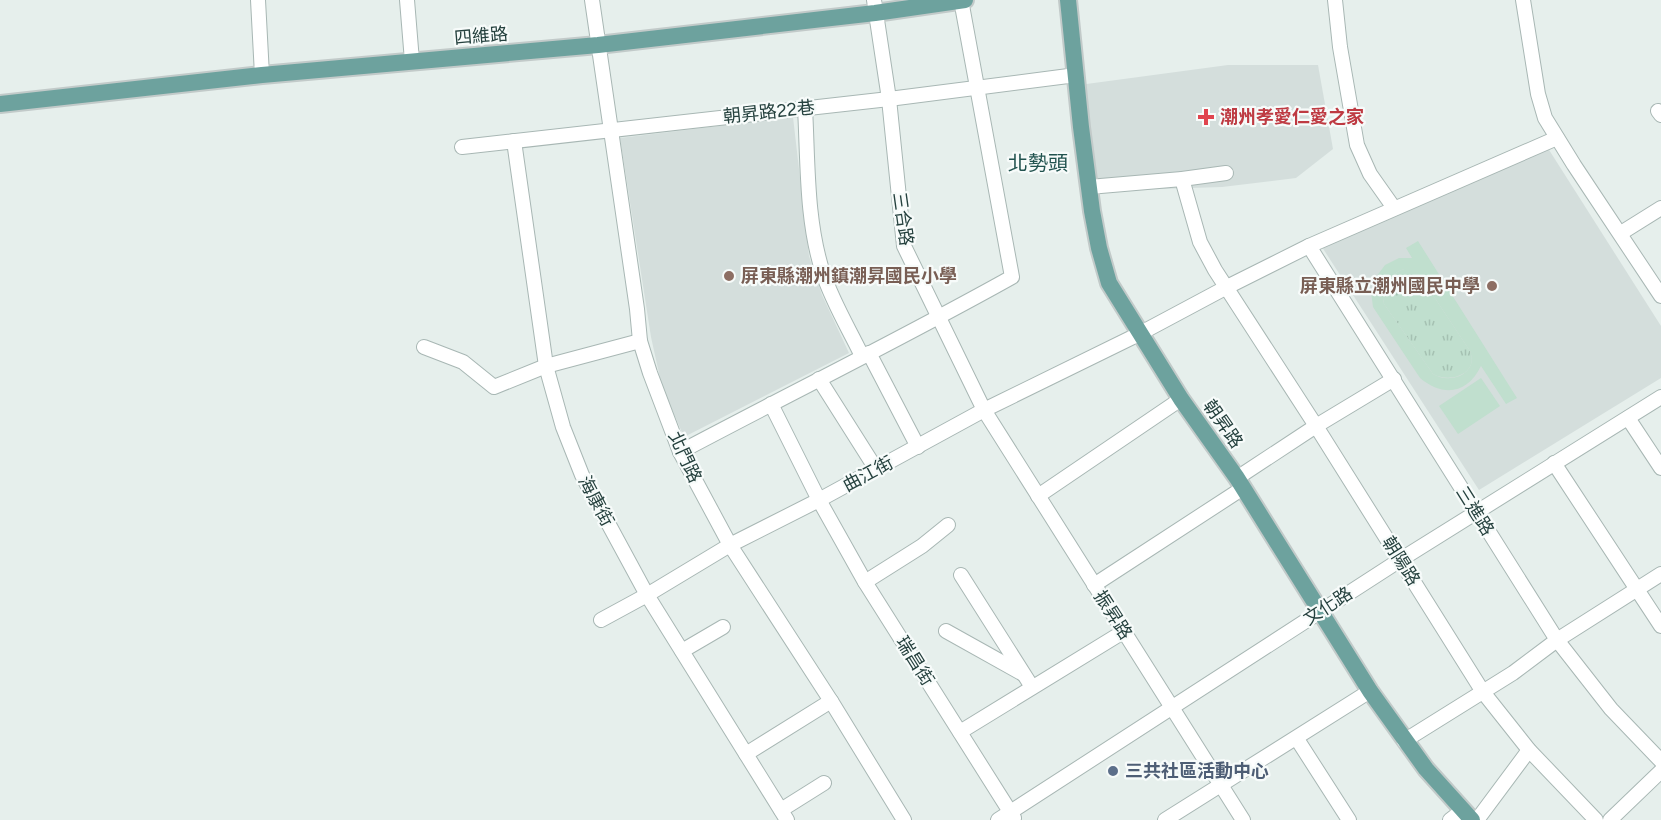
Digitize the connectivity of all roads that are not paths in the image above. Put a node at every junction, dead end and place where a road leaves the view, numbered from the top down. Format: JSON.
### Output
{"nodes":[{"id":1,"x":258,"y":0,"type":"edge"},
{"id":2,"x":407,"y":0,"type":"edge"},
{"id":3,"x":592,"y":0,"type":"edge"},
{"id":4,"x":963,"y":0,"type":"edge"},
{"id":5,"x":1068,"y":0,"type":"edge"},
{"id":6,"x":1335,"y":0,"type":"edge"},
{"id":7,"x":1523,"y":0,"type":"edge"},
{"id":8,"x":874,"y":6,"type":"edge"},
{"id":9,"x":598,"y":45,"type":"junction"},
{"id":10,"x":412,"y":61,"type":"junction"},
{"id":11,"x":262,"y":75,"type":"junction"},
{"id":12,"x":1076,"y":75,"type":"junction"},
{"id":13,"x":977,"y":88,"type":"junction"},
{"id":14,"x":889,"y":99,"type":"junction"},
{"id":15,"x":0,"y":104,"type":"edge"},
{"id":16,"x":806,"y":108,"type":"junction"},
{"id":17,"x":609,"y":129,"type":"junction"},
{"id":18,"x":1557,"y":138,"type":"junction"},
{"id":19,"x":514,"y":141,"type":"junction"},
{"id":20,"x":462,"y":147,"type":"dead end"},
{"id":21,"x":1226,"y":173,"type":"dead end"},
{"id":22,"x":1182,"y":179,"type":"junction"},
{"id":23,"x":1089,"y":187,"type":"junction"},
{"id":24,"x":1394,"y":208,"type":"junction"},
{"id":25,"x":1661,"y":208,"type":"edge"},
{"id":26,"x":1621,"y":233,"type":"junction"},
{"id":27,"x":1309,"y":246,"type":"junction"},
{"id":28,"x":1227,"y":286,"type":"junction"},
{"id":29,"x":1661,"y":296,"type":"edge"},
{"id":30,"x":938,"y":319,"type":"junction"},
{"id":31,"x":1139,"y":334,"type":"junction"},
{"id":32,"x":640,"y":341,"type":"junction"},
{"id":33,"x":424,"y":347,"type":"dead end"},
{"id":34,"x":865,"y":354,"type":"junction"},
{"id":35,"x":546,"y":366,"type":"junction"},
{"id":36,"x":819,"y":378,"type":"junction"},
{"id":37,"x":1394,"y":379,"type":"junction"},
{"id":38,"x":1661,"y":397,"type":"edge"},
{"id":39,"x":1181,"y":399,"type":"junction"},
{"id":40,"x":771,"y":404,"type":"junction"},
{"id":41,"x":984,"y":410,"type":"junction"},
{"id":42,"x":1628,"y":418,"type":"junction"},
{"id":43,"x":1316,"y":426,"type":"junction"},
{"id":44,"x":918,"y":447,"type":"junction"},
{"id":45,"x":680,"y":452,"type":"junction"},
{"id":46,"x":1554,"y":463,"type":"junction"},
{"id":47,"x":1661,"y":468,"type":"edge"},
{"id":48,"x":876,"y":469,"type":"junction"},
{"id":49,"x":1240,"y":483,"type":"junction"},
{"id":50,"x":1038,"y":496,"type":"junction"},
{"id":51,"x":819,"y":500,"type":"junction"},
{"id":52,"x":1476,"y":512,"type":"junction"},
{"id":53,"x":948,"y":525,"type":"dead end"},
{"id":54,"x":730,"y":545,"type":"junction"},
{"id":55,"x":1400,"y":560,"type":"junction"},
{"id":56,"x":1661,"y":574,"type":"edge"},
{"id":57,"x":961,"y":575,"type":"dead end"},
{"id":58,"x":864,"y":582,"type":"junction"},
{"id":59,"x":1094,"y":585,"type":"junction"},
{"id":60,"x":1636,"y":588,"type":"junction"},
{"id":61,"x":647,"y":595,"type":"junction"},
{"id":62,"x":1321,"y":611,"type":"junction"},
{"id":63,"x":601,"y":620,"type":"dead end"},
{"id":64,"x":1661,"y":626,"type":"edge"},
{"id":65,"x":723,"y":627,"type":"dead end"},
{"id":66,"x":946,"y":631,"type":"dead end"},
{"id":67,"x":1123,"y":632,"type":"junction"},
{"id":68,"x":1557,"y":640,"type":"junction"},
{"id":69,"x":682,"y":651,"type":"junction"},
{"id":70,"x":1029,"y":681,"type":"junction"},
{"id":71,"x":1370,"y":691,"type":"junction"},
{"id":72,"x":1483,"y":692,"type":"junction"},
{"id":73,"x":831,"y":701,"type":"junction"},
{"id":74,"x":1173,"y":708,"type":"junction"},
{"id":75,"x":960,"y":732,"type":"junction"},
{"id":76,"x":1297,"y":739,"type":"junction"},
{"id":77,"x":1404,"y":741,"type":"junction"},
{"id":78,"x":1529,"y":750,"type":"junction"},
{"id":79,"x":746,"y":754,"type":"junction"},
{"id":80,"x":1661,"y":761,"type":"edge"},
{"id":81,"x":1661,"y":771,"type":"edge"},
{"id":82,"x":824,"y":783,"type":"dead end"},
{"id":83,"x":1221,"y":785,"type":"junction"},
{"id":84,"x":784,"y":815,"type":"edge"},
{"id":85,"x":1013,"y":816,"type":"edge"},
{"id":86,"x":1462,"y":817,"type":"edge"},
{"id":87,"x":904,"y":820,"type":"edge"},
{"id":88,"x":998,"y":820,"type":"edge"},
{"id":89,"x":1165,"y":820,"type":"edge"},
{"id":90,"x":1243,"y":820,"type":"edge"},
{"id":91,"x":1349,"y":820,"type":"edge"},
{"id":92,"x":1477,"y":820,"type":"edge"},
{"id":93,"x":1596,"y":820,"type":"edge"},
{"id":94,"x":1610,"y":820,"type":"edge"}],
"edges":[{"from":1,"to":11,"type":"street"},
{"from":2,"to":10,"type":"street"},
{"from":3,"to":9,"type":"street","name":"北門路"},
{"from":4,"to":8,"type":"main road","name":"四維路"},
{"from":4,"to":13,"type":"street"},
{"from":5,"to":12,"type":"main road","name":"朝昇路"},
{"from":6,"to":24,"type":"street"},
{"from":7,"to":18,"type":"street"},
{"from":8,"to":9,"type":"main road","name":"四維路"},
{"from":8,"to":14,"type":"street","name":"三合路"},
{"from":9,"to":10,"type":"main road","name":"四維路"},
{"from":9,"to":17,"type":"street","name":"北門路"},
{"from":10,"to":11,"type":"main road","name":"四維路"},
{"from":11,"to":15,"type":"main road","name":"四維路"},
{"from":12,"to":13,"type":"street","name":"朝昇路22巷"},
{"from":12,"to":23,"type":"main road","name":"朝昇路"},
{"from":13,"to":14,"type":"street","name":"朝昇路22巷"},
{"from":13,"to":30,"type":"street"},
{"from":14,"to":16,"type":"street","name":"朝昇路22巷"},
{"from":14,"to":30,"type":"street","name":"三合路"},
{"from":16,"to":17,"type":"street","name":"朝昇路22巷"},
{"from":16,"to":34,"type":"street"},
{"from":17,"to":19,"type":"street","name":"朝昇路22巷"},
{"from":17,"to":32,"type":"street","name":"北門路"},
{"from":18,"to":24,"type":"street","name":"曲江街"},
{"from":18,"to":26,"type":"street"},
{"from":19,"to":20,"type":"street","name":"朝昇路22巷"},
{"from":19,"to":35,"type":"street","name":"海康街"},
{"from":21,"to":22,"type":"street"},
{"from":22,"to":23,"type":"street"},
{"from":22,"to":28,"type":"street","name":"朝陽路"},
{"from":23,"to":31,"type":"main road","name":"朝昇路"},
{"from":24,"to":27,"type":"street","name":"曲江街"},
{"from":25,"to":26,"type":"street"},
{"from":26,"to":29,"type":"street"},
{"from":27,"to":28,"type":"street","name":"曲江街"},
{"from":27,"to":37,"type":"street","name":"三進路"},
{"from":28,"to":31,"type":"street","name":"曲江街"},
{"from":28,"to":43,"type":"street","name":"朝陽路"},
{"from":30,"to":34,"type":"street"},
{"from":30,"to":41,"type":"street","name":"三合路"},
{"from":31,"to":39,"type":"main road","name":"朝昇路"},
{"from":31,"to":41,"type":"street","name":"曲江街"},
{"from":32,"to":35,"type":"street"},
{"from":32,"to":45,"type":"street","name":"北門路"},
{"from":33,"to":35,"type":"street"},
{"from":34,"to":36,"type":"street"},
{"from":34,"to":44,"type":"street"},
{"from":35,"to":61,"type":"street","name":"海康街"},
{"from":36,"to":40,"type":"street"},
{"from":36,"to":48,"type":"street"},
{"from":37,"to":43,"type":"street"},
{"from":37,"to":52,"type":"street","name":"三進路"},
{"from":38,"to":42,"type":"street","name":"文化路"},
{"from":39,"to":49,"type":"main road","name":"朝昇路"},
{"from":39,"to":50,"type":"street"},
{"from":40,"to":45,"type":"street"},
{"from":40,"to":51,"type":"street","name":"瑞昌街"},
{"from":41,"to":44,"type":"street","name":"曲江街"},
{"from":41,"to":50,"type":"street","name":"振昇路"},
{"from":42,"to":46,"type":"street","name":"文化路"},
{"from":42,"to":47,"type":"street"},
{"from":43,"to":49,"type":"street"},
{"from":43,"to":55,"type":"street","name":"朝陽路"},
{"from":44,"to":48,"type":"street","name":"曲江街"},
{"from":45,"to":54,"type":"street","name":"北門路"},
{"from":46,"to":52,"type":"street","name":"文化路"},
{"from":46,"to":60,"type":"street"},
{"from":48,"to":51,"type":"street","name":"曲江街"},
{"from":49,"to":59,"type":"street"},
{"from":49,"to":62,"type":"main road","name":"朝昇路"},
{"from":50,"to":59,"type":"street","name":"振昇路"},
{"from":51,"to":54,"type":"street","name":"曲江街"},
{"from":51,"to":58,"type":"street","name":"瑞昌街"},
{"from":52,"to":55,"type":"street","name":"文化路"},
{"from":52,"to":68,"type":"street","name":"三進路"},
{"from":53,"to":58,"type":"street"},
{"from":54,"to":61,"type":"street","name":"曲江街"},
{"from":54,"to":73,"type":"street","name":"北門路"},
{"from":55,"to":62,"type":"street","name":"文化路"},
{"from":55,"to":72,"type":"street","name":"朝陽路"},
{"from":56,"to":60,"type":"street"},
{"from":57,"to":70,"type":"street"},
{"from":58,"to":75,"type":"street","name":"瑞昌街"},
{"from":59,"to":67,"type":"street","name":"振昇路"},
{"from":60,"to":64,"type":"street"},
{"from":60,"to":68,"type":"street"},
{"from":61,"to":63,"type":"street","name":"曲江街"},
{"from":61,"to":69,"type":"street","name":"海康街"},
{"from":62,"to":71,"type":"main road","name":"朝昇路"},
{"from":62,"to":74,"type":"street","name":"文化路"},
{"from":65,"to":69,"type":"street"},
{"from":66,"to":70,"type":"street"},
{"from":67,"to":70,"type":"street"},
{"from":67,"to":74,"type":"street","name":"振昇路"},
{"from":68,"to":72,"type":"street"},
{"from":68,"to":80,"type":"street","name":"三進路"},
{"from":69,"to":79,"type":"street","name":"海康街"},
{"from":70,"to":75,"type":"street"},
{"from":71,"to":76,"type":"street"},
{"from":71,"to":77,"type":"main road","name":"朝昇路"},
{"from":72,"to":77,"type":"street"},
{"from":72,"to":78,"type":"street","name":"朝陽路"},
{"from":73,"to":79,"type":"street"},
{"from":73,"to":87,"type":"street","name":"北門路"},
{"from":74,"to":83,"type":"street","name":"振昇路"},
{"from":74,"to":85,"type":"street","name":"文化路"},
{"from":75,"to":85,"type":"street","name":"瑞昌街"},
{"from":76,"to":83,"type":"street"},
{"from":76,"to":91,"type":"street"},
{"from":77,"to":86,"type":"main road","name":"朝昇路"},
{"from":78,"to":92,"type":"street"},
{"from":78,"to":93,"type":"street","name":"朝陽路"},
{"from":79,"to":84,"type":"street","name":"海康街"},
{"from":81,"to":94,"type":"street"},
{"from":82,"to":84,"type":"street"},
{"from":83,"to":89,"type":"street"},
{"from":83,"to":90,"type":"street","name":"振昇路"},
{"from":85,"to":88,"type":"street","name":"文化路"}]}
